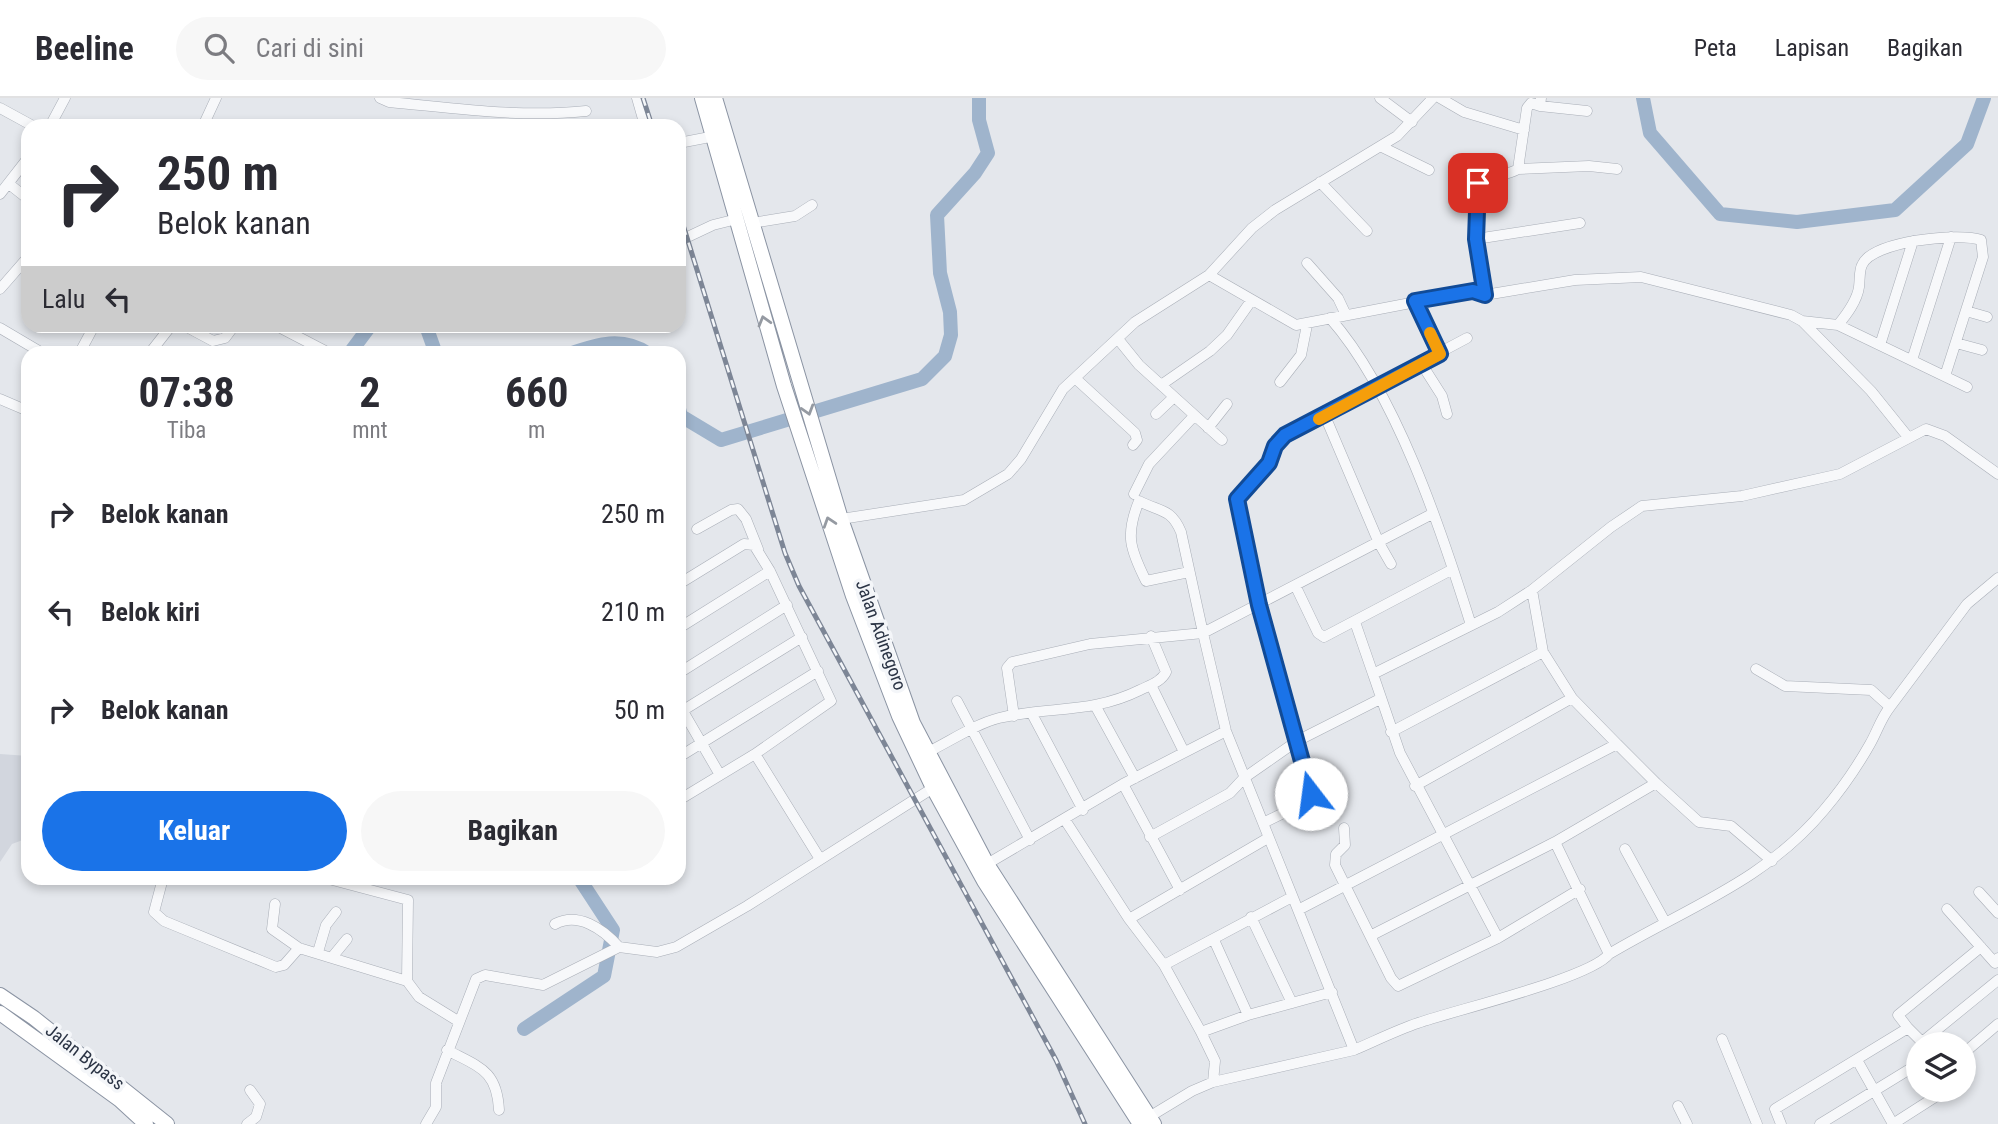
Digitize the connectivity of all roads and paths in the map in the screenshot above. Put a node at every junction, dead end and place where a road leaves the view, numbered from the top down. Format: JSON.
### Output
{"nodes":[{"id":1,"x":65,"y":98,"type":"edge"},
{"id":2,"x":216,"y":98,"type":"edge"},
{"id":3,"x":380,"y":98,"type":"edge"},
{"id":4,"x":637,"y":98,"type":"edge"},
{"id":5,"x":702,"y":98,"type":"edge"},
{"id":6,"x":715,"y":98,"type":"edge"},
{"id":7,"x":1380,"y":98,"type":"edge"},
{"id":8,"x":1433,"y":98,"type":"edge"},
{"id":9,"x":1440,"y":98,"type":"edge"},
{"id":10,"x":1540,"y":102,"type":"edge"},
{"id":11,"x":0,"y":108,"type":"edge"},
{"id":12,"x":586,"y":111,"type":"dead end"},
{"id":13,"x":1587,"y":111,"type":"dead end"},
{"id":14,"x":21,"y":119,"type":"edge"},
{"id":15,"x":54,"y":119,"type":"edge"},
{"id":16,"x":206,"y":119,"type":"edge"},
{"id":17,"x":643,"y":119,"type":"edge"},
{"id":18,"x":1412,"y":122,"type":"junction"},
{"id":19,"x":1524,"y":130,"type":"junction"},
{"id":20,"x":715,"y":135,"type":"junction"},
{"id":21,"x":686,"y":141,"type":"edge"},
{"id":22,"x":1382,"y":146,"type":"junction"},
{"id":23,"x":728,"y":161,"type":"junction"},
{"id":24,"x":21,"y":168,"type":"edge"},
{"id":25,"x":1518,"y":169,"type":"junction"},
{"id":26,"x":1617,"y":169,"type":"dead end"},
{"id":27,"x":1429,"y":170,"type":"dead end"},
{"id":28,"x":1320,"y":182,"type":"junction"},
{"id":29,"x":9,"y":184,"type":"junction"},
{"id":30,"x":735,"y":185,"type":"junction"},
{"id":31,"x":21,"y":193,"type":"edge"},
{"id":32,"x":0,"y":194,"type":"edge"},
{"id":33,"x":812,"y":205,"type":"dead end"},
{"id":34,"x":737,"y":219,"type":"junction"},
{"id":35,"x":752,"y":223,"type":"junction"},
{"id":36,"x":1580,"y":223,"type":"dead end"},
{"id":37,"x":1367,"y":232,"type":"dead end"},
{"id":38,"x":1951,"y":237,"type":"junction"},
{"id":39,"x":686,"y":238,"type":"edge"},
{"id":40,"x":1476,"y":239,"type":"junction"},
{"id":41,"x":1913,"y":241,"type":"junction"},
{"id":42,"x":1307,"y":262,"type":"dead end"},
{"id":43,"x":21,"y":273,"type":"edge"},
{"id":44,"x":1209,"y":275,"type":"junction"},
{"id":45,"x":0,"y":289,"type":"edge"},
{"id":46,"x":1485,"y":295,"type":"junction"},
{"id":47,"x":1251,"y":301,"type":"junction"},
{"id":48,"x":1415,"y":301,"type":"junction"},
{"id":49,"x":1966,"y":311,"type":"junction"},
{"id":50,"x":1346,"y":315,"type":"junction"},
{"id":51,"x":1987,"y":317,"type":"dead end"},
{"id":52,"x":1330,"y":318,"type":"junction"},
{"id":53,"x":1802,"y":321,"type":"junction"},
{"id":54,"x":1307,"y":325,"type":"junction"},
{"id":55,"x":1838,"y":325,"type":"junction"},
{"id":56,"x":0,"y":328,"type":"edge"},
{"id":57,"x":198,"y":333,"type":"edge"},
{"id":58,"x":229,"y":333,"type":"edge"},
{"id":59,"x":290,"y":333,"type":"edge"},
{"id":60,"x":1466,"y":338,"type":"dead end"},
{"id":61,"x":1118,"y":339,"type":"junction"},
{"id":62,"x":1956,"y":343,"type":"junction"},
{"id":63,"x":1880,"y":345,"type":"junction"},
{"id":64,"x":30,"y":346,"type":"edge"},
{"id":65,"x":316,"y":346,"type":"edge"},
{"id":66,"x":1982,"y":351,"type":"dead end"},
{"id":67,"x":1440,"y":354,"type":"junction"},
{"id":68,"x":1912,"y":360,"type":"junction"},
{"id":69,"x":1421,"y":363,"type":"junction"},
{"id":70,"x":1945,"y":376,"type":"junction"},
{"id":71,"x":1075,"y":378,"type":"junction"},
{"id":72,"x":1280,"y":382,"type":"dead end"},
{"id":73,"x":1161,"y":385,"type":"junction"},
{"id":74,"x":1377,"y":385,"type":"junction"},
{"id":75,"x":1967,"y":387,"type":"dead end"},
{"id":76,"x":1173,"y":398,"type":"junction"},
{"id":77,"x":0,"y":399,"type":"edge"},
{"id":78,"x":1227,"y":404,"type":"dead end"},
{"id":79,"x":21,"y":408,"type":"edge"},
{"id":80,"x":1156,"y":414,"type":"dead end"},
{"id":81,"x":1447,"y":414,"type":"dead end"},
{"id":82,"x":1194,"y":416,"type":"junction"},
{"id":83,"x":1325,"y":416,"type":"junction"},
{"id":84,"x":1208,"y":428,"type":"junction"},
{"id":85,"x":1908,"y":437,"type":"junction"},
{"id":86,"x":1222,"y":440,"type":"dead end"},
{"id":87,"x":810,"y":442,"type":"junction"},
{"id":88,"x":1133,"y":445,"type":"dead end"},
{"id":89,"x":1998,"y":474,"type":"edge"},
{"id":90,"x":1134,"y":494,"type":"dead end"},
{"id":91,"x":1432,"y":514,"type":"junction"},
{"id":92,"x":841,"y":519,"type":"junction"},
{"id":93,"x":697,"y":529,"type":"dead end"},
{"id":94,"x":1379,"y":543,"type":"junction"},
{"id":95,"x":759,"y":550,"type":"junction"},
{"id":96,"x":1391,"y":564,"type":"dead end"},
{"id":97,"x":1453,"y":569,"type":"junction"},
{"id":98,"x":770,"y":571,"type":"junction"},
{"id":99,"x":1189,"y":572,"type":"junction"},
{"id":100,"x":1998,"y":578,"type":"edge"},
{"id":101,"x":686,"y":580,"type":"edge"},
{"id":102,"x":1296,"y":587,"type":"junction"},
{"id":103,"x":1532,"y":590,"type":"junction"},
{"id":104,"x":859,"y":594,"type":"junction"},
{"id":105,"x":787,"y":605,"type":"junction"},
{"id":106,"x":1259,"y":605,"type":"junction"},
{"id":107,"x":1355,"y":622,"type":"junction"},
{"id":108,"x":686,"y":624,"type":"edge"},
{"id":109,"x":1471,"y":625,"type":"junction"},
{"id":110,"x":1203,"y":633,"type":"junction"},
{"id":111,"x":1151,"y":636,"type":"junction"},
{"id":112,"x":802,"y":637,"type":"junction"},
{"id":113,"x":1544,"y":652,"type":"junction"},
{"id":114,"x":686,"y":669,"type":"edge"},
{"id":115,"x":1756,"y":669,"type":"dead end"},
{"id":116,"x":818,"y":671,"type":"junction"},
{"id":117,"x":1373,"y":674,"type":"junction"},
{"id":118,"x":1151,"y":685,"type":"junction"},
{"id":119,"x":1572,"y":698,"type":"junction"},
{"id":120,"x":1380,"y":699,"type":"junction"},
{"id":121,"x":957,"y":701,"type":"dead end"},
{"id":122,"x":686,"y":705,"type":"edge"},
{"id":123,"x":1096,"y":707,"type":"junction"},
{"id":124,"x":1890,"y":707,"type":"junction"},
{"id":125,"x":1032,"y":714,"type":"junction"},
{"id":126,"x":1014,"y":716,"type":"junction"},
{"id":127,"x":686,"y":717,"type":"edge"},
{"id":128,"x":972,"y":730,"type":"junction"},
{"id":129,"x":1226,"y":730,"type":"junction"},
{"id":130,"x":1391,"y":732,"type":"junction"},
{"id":131,"x":1297,"y":741,"type":"junction"},
{"id":132,"x":701,"y":743,"type":"junction"},
{"id":133,"x":1617,"y":744,"type":"junction"},
{"id":134,"x":1184,"y":752,"type":"junction"},
{"id":135,"x":686,"y":753,"type":"edge"},
{"id":136,"x":926,"y":753,"type":"junction"},
{"id":137,"x":755,"y":754,"type":"junction"},
{"id":138,"x":720,"y":775,"type":"junction"},
{"id":139,"x":1135,"y":778,"type":"junction"},
{"id":140,"x":1244,"y":778,"type":"junction"},
{"id":141,"x":1656,"y":783,"type":"junction"},
{"id":142,"x":1123,"y":785,"type":"junction"},
{"id":143,"x":1415,"y":786,"type":"junction"},
{"id":144,"x":933,"y":788,"type":"junction"},
{"id":145,"x":686,"y":796,"type":"edge"},
{"id":146,"x":1083,"y":810,"type":"junction"},
{"id":147,"x":1065,"y":820,"type":"junction"},
{"id":148,"x":1263,"y":824,"type":"junction"},
{"id":149,"x":1344,"y":828,"type":"dead end"},
{"id":150,"x":1444,"y":835,"type":"junction"},
{"id":151,"x":1150,"y":837,"type":"junction"},
{"id":152,"x":1268,"y":838,"type":"junction"},
{"id":153,"x":1030,"y":840,"type":"junction"},
{"id":154,"x":1555,"y":842,"type":"junction"},
{"id":155,"x":1625,"y":849,"type":"dead end"},
{"id":156,"x":820,"y":859,"type":"junction"},
{"id":157,"x":1772,"y":861,"type":"junction"},
{"id":158,"x":987,"y":864,"type":"junction"},
{"id":159,"x":1470,"y":883,"type":"junction"},
{"id":160,"x":161,"y":885,"type":"edge"},
{"id":161,"x":351,"y":885,"type":"edge"},
{"id":162,"x":1345,"y":886,"type":"junction"},
{"id":163,"x":1580,"y":889,"type":"junction"},
{"id":164,"x":1180,"y":890,"type":"junction"},
{"id":165,"x":1979,"y":892,"type":"dead end"},
{"id":166,"x":1293,"y":897,"type":"junction"},
{"id":167,"x":275,"y":904,"type":"dead end"},
{"id":168,"x":1947,"y":909,"type":"dead end"},
{"id":169,"x":1298,"y":910,"type":"junction"},
{"id":170,"x":336,"y":912,"type":"dead end"},
{"id":171,"x":1998,"y":913,"type":"edge"},
{"id":172,"x":1251,"y":917,"type":"junction"},
{"id":173,"x":1129,"y":919,"type":"junction"},
{"id":174,"x":1665,"y":922,"type":"junction"},
{"id":175,"x":555,"y":924,"type":"dead end"},
{"id":176,"x":1373,"y":935,"type":"junction"},
{"id":177,"x":1498,"y":938,"type":"junction"},
{"id":178,"x":346,"y":939,"type":"dead end"},
{"id":179,"x":1214,"y":940,"type":"junction"},
{"id":180,"x":615,"y":947,"type":"junction"},
{"id":181,"x":1981,"y":947,"type":"junction"},
{"id":182,"x":299,"y":948,"type":"junction"},
{"id":183,"x":318,"y":953,"type":"junction"},
{"id":184,"x":1609,"y":954,"type":"junction"},
{"id":185,"x":333,"y":956,"type":"junction"},
{"id":186,"x":1998,"y":958,"type":"edge"},
{"id":187,"x":1164,"y":965,"type":"junction"},
{"id":188,"x":407,"y":981,"type":"junction"},
{"id":189,"x":1998,"y":981,"type":"edge"},
{"id":190,"x":1332,"y":992,"type":"junction"},
{"id":191,"x":0,"y":995,"type":"edge"},
{"id":192,"x":1293,"y":1003,"type":"junction"},
{"id":193,"x":0,"y":1013,"type":"edge"},
{"id":194,"x":1248,"y":1015,"type":"junction"},
{"id":195,"x":0,"y":1021,"type":"edge"},
{"id":196,"x":458,"y":1021,"type":"junction"},
{"id":197,"x":1998,"y":1024,"type":"edge"},
{"id":198,"x":1908,"y":1028,"type":"junction"},
{"id":199,"x":1201,"y":1032,"type":"junction"},
{"id":200,"x":1912,"y":1032,"type":"edge"},
{"id":201,"x":1936,"y":1032,"type":"edge"},
{"id":202,"x":1722,"y":1038,"type":"dead end"},
{"id":203,"x":1976,"y":1043,"type":"edge"},
{"id":204,"x":447,"y":1050,"type":"junction"},
{"id":205,"x":1354,"y":1050,"type":"junction"},
{"id":206,"x":55,"y":1053,"type":"junction"},
{"id":207,"x":1857,"y":1060,"type":"junction"},
{"id":208,"x":1906,"y":1072,"type":"edge"},
{"id":209,"x":1213,"y":1082,"type":"junction"},
{"id":210,"x":250,"y":1090,"type":"dead end"},
{"id":211,"x":1875,"y":1093,"type":"junction"},
{"id":212,"x":1927,"y":1102,"type":"edge"},
{"id":213,"x":1678,"y":1106,"type":"dead end"},
{"id":214,"x":499,"y":1110,"type":"dead end"},
{"id":215,"x":1148,"y":1122,"type":"edge"},
{"id":216,"x":146,"y":1124,"type":"edge"},
{"id":217,"x":167,"y":1124,"type":"edge"},
{"id":218,"x":247,"y":1124,"type":"edge"},
{"id":219,"x":426,"y":1124,"type":"edge"},
{"id":220,"x":1687,"y":1124,"type":"edge"},
{"id":221,"x":1757,"y":1124,"type":"edge"},
{"id":222,"x":1781,"y":1124,"type":"edge"},
{"id":223,"x":1820,"y":1124,"type":"edge"},
{"id":224,"x":1893,"y":1124,"type":"edge"}],
"edges":[{"from":1,"to":15,"type":"street"},
{"from":2,"to":16,"type":"street"},
{"from":3,"to":12,"type":"street"},
{"from":4,"to":17,"type":"street"},
{"from":5,"to":20,"type":"highway"},
{"from":6,"to":23,"type":"highway"},
{"from":7,"to":18,"type":"street"},
{"from":8,"to":18,"type":"street"},
{"from":9,"to":19,"type":"street"},
{"from":10,"to":13,"type":"street"},
{"from":10,"to":19,"type":"street"},
{"from":11,"to":14,"type":"street"},
{"from":18,"to":22,"type":"street"},
{"from":19,"to":25,"type":"street"},
{"from":20,"to":21,"type":"street"},
{"from":20,"to":23,"type":"highway"},
{"from":22,"to":27,"type":"street"},
{"from":22,"to":28,"type":"street"},
{"from":23,"to":30,"type":"highway"},
{"from":24,"to":29,"type":"street"},
{"from":25,"to":26,"type":"street"},
{"from":25,"to":40,"type":"street"},
{"from":28,"to":37,"type":"street"},
{"from":28,"to":44,"type":"street"},
{"from":29,"to":31,"type":"street"},
{"from":29,"to":32,"type":"street"},
{"from":30,"to":34,"type":"highway","name":"Jalan Adinegoro"},
{"from":30,"to":35,"type":"highway","name":"Jalan Adinegoro"},
{"from":33,"to":35,"type":"street"},
{"from":34,"to":39,"type":"street"},
{"from":87,"to":34,"type":"highway","name":"Jalan Adinegoro","one_way":true},
{"from":35,"to":87,"type":"highway","name":"Jalan Adinegoro","one_way":true},
{"from":36,"to":40,"type":"street"},
{"from":38,"to":41,"type":"street"},
{"from":38,"to":49,"type":"street"},
{"from":38,"to":68,"type":"street"},
{"from":40,"to":46,"type":"street"},
{"from":41,"to":55,"type":"street"},
{"from":41,"to":63,"type":"street"},
{"from":42,"to":50,"type":"street"},
{"from":43,"to":45,"type":"street"},
{"from":44,"to":47,"type":"street"},
{"from":44,"to":61,"type":"street"},
{"from":46,"to":48,"type":"street"},
{"from":46,"to":53,"type":"street"},
{"from":47,"to":54,"type":"street"},
{"from":47,"to":73,"type":"street"},
{"from":48,"to":50,"type":"street"},
{"from":48,"to":67,"type":"street"},
{"from":49,"to":51,"type":"street"},
{"from":49,"to":62,"type":"street"},
{"from":50,"to":52,"type":"street"},
{"from":52,"to":54,"type":"street"},
{"from":52,"to":74,"type":"street"},
{"from":53,"to":55,"type":"street"},
{"from":53,"to":85,"type":"street"},
{"from":54,"to":72,"type":"street"},
{"from":55,"to":63,"type":"street"},
{"from":56,"to":64,"type":"street"},
{"from":57,"to":58,"type":"street"},
{"from":59,"to":65,"type":"street"},
{"from":60,"to":67,"type":"street"},
{"from":61,"to":71,"type":"street"},
{"from":61,"to":73,"type":"street"},
{"from":62,"to":66,"type":"street"},
{"from":62,"to":70,"type":"street"},
{"from":63,"to":68,"type":"street"},
{"from":67,"to":69,"type":"street"},
{"from":68,"to":70,"type":"street"},
{"from":69,"to":74,"type":"street"},
{"from":69,"to":81,"type":"street"},
{"from":70,"to":75,"type":"street"},
{"from":71,"to":88,"type":"street"},
{"from":71,"to":92,"type":"street"},
{"from":73,"to":76,"type":"street"},
{"from":74,"to":83,"type":"street"},
{"from":74,"to":91,"type":"street"},
{"from":76,"to":80,"type":"street"},
{"from":76,"to":82,"type":"street"},
{"from":77,"to":79,"type":"street"},
{"from":78,"to":84,"type":"street"},
{"from":82,"to":84,"type":"street"},
{"from":82,"to":90,"type":"street"},
{"from":83,"to":94,"type":"street"},
{"from":83,"to":106,"type":"street"},
{"from":84,"to":86,"type":"street"},
{"from":85,"to":89,"type":"street"},
{"from":85,"to":103,"type":"street"},
{"from":87,"to":92,"type":"highway","name":"Jalan Adinegoro"},
{"from":104,"to":87,"type":"highway","name":"Jalan Adinegoro","one_way":true},
{"from":91,"to":94,"type":"street"},
{"from":91,"to":97,"type":"street"},
{"from":92,"to":104,"type":"highway","name":"Jalan Adinegoro"},
{"from":93,"to":95,"type":"street"},
{"from":94,"to":96,"type":"street"},
{"from":94,"to":102,"type":"street"},
{"from":95,"to":98,"type":"street"},
{"from":95,"to":101,"type":"street"},
{"from":97,"to":107,"type":"street"},
{"from":97,"to":109,"type":"street"},
{"from":98,"to":105,"type":"street"},
{"from":98,"to":108,"type":"street"},
{"from":99,"to":99,"type":"street"},
{"from":99,"to":110,"type":"street"},
{"from":100,"to":124,"type":"street"},
{"from":102,"to":106,"type":"street"},
{"from":102,"to":107,"type":"street"},
{"from":103,"to":109,"type":"street"},
{"from":103,"to":113,"type":"street"},
{"from":104,"to":136,"type":"highway","name":"Jalan Adinegoro"},
{"from":104,"to":144,"type":"highway","name":"Jalan Adinegoro"},
{"from":105,"to":112,"type":"street"},
{"from":105,"to":114,"type":"street"},
{"from":106,"to":110,"type":"street"},
{"from":106,"to":131,"type":"street"},
{"from":107,"to":117,"type":"street"},
{"from":109,"to":117,"type":"street"},
{"from":110,"to":111,"type":"street"},
{"from":110,"to":129,"type":"street"},
{"from":111,"to":118,"type":"street"},
{"from":111,"to":126,"type":"street"},
{"from":112,"to":116,"type":"street"},
{"from":112,"to":122,"type":"street"},
{"from":113,"to":119,"type":"street"},
{"from":113,"to":130,"type":"street"},
{"from":115,"to":124,"type":"street"},
{"from":116,"to":132,"type":"street"},
{"from":116,"to":137,"type":"street"},
{"from":117,"to":120,"type":"street"},
{"from":118,"to":123,"type":"street"},
{"from":118,"to":134,"type":"street"},
{"from":119,"to":133,"type":"street"},
{"from":119,"to":143,"type":"street"},
{"from":120,"to":130,"type":"street"},
{"from":120,"to":131,"type":"street"},
{"from":121,"to":128,"type":"street"},
{"from":123,"to":125,"type":"street"},
{"from":123,"to":139,"type":"street"},
{"from":124,"to":157,"type":"street"},
{"from":125,"to":126,"type":"street"},
{"from":125,"to":146,"type":"street"},
{"from":126,"to":128,"type":"street"},
{"from":127,"to":132,"type":"street"},
{"from":128,"to":136,"type":"street"},
{"from":128,"to":153,"type":"street"},
{"from":129,"to":134,"type":"street"},
{"from":129,"to":140,"type":"street"},
{"from":130,"to":143,"type":"street"},
{"from":131,"to":140,"type":"street"},
{"from":131,"to":148,"type":"street"},
{"from":132,"to":135,"type":"street"},
{"from":132,"to":138,"type":"street"},
{"from":133,"to":141,"type":"street"},
{"from":133,"to":150,"type":"street"},
{"from":134,"to":139,"type":"street"},
{"from":136,"to":158,"type":"highway","name":"Jalan Adinegoro"},
{"from":137,"to":138,"type":"street"},
{"from":137,"to":156,"type":"street"},
{"from":138,"to":145,"type":"street"},
{"from":139,"to":142,"type":"street"},
{"from":140,"to":148,"type":"street"},
{"from":140,"to":151,"type":"street"},
{"from":141,"to":154,"type":"street"},
{"from":141,"to":157,"type":"street"},
{"from":142,"to":146,"type":"street"},
{"from":142,"to":151,"type":"street"},
{"from":143,"to":150,"type":"street"},
{"from":144,"to":156,"type":"street"},
{"from":144,"to":215,"type":"highway","name":"Jalan Adinegoro"},
{"from":146,"to":147,"type":"street"},
{"from":147,"to":153,"type":"street"},
{"from":147,"to":173,"type":"street"},
{"from":148,"to":152,"type":"street"},
{"from":149,"to":162,"type":"street"},
{"from":150,"to":159,"type":"street"},
{"from":150,"to":162,"type":"street"},
{"from":151,"to":164,"type":"street"},
{"from":152,"to":164,"type":"street"},
{"from":152,"to":166,"type":"street"},
{"from":153,"to":158,"type":"street"},
{"from":154,"to":159,"type":"street"},
{"from":154,"to":163,"type":"street"},
{"from":155,"to":174,"type":"street"},
{"from":156,"to":180,"type":"street"},
{"from":157,"to":174,"type":"street"},
{"from":158,"to":215,"type":"highway","name":"Jalan Adinegoro"},
{"from":159,"to":176,"type":"street"},
{"from":159,"to":177,"type":"street"},
{"from":160,"to":182,"type":"street"},
{"from":161,"to":188,"type":"street"},
{"from":162,"to":169,"type":"street"},
{"from":162,"to":176,"type":"street"},
{"from":163,"to":177,"type":"street"},
{"from":163,"to":184,"type":"street"},
{"from":164,"to":173,"type":"street"},
{"from":165,"to":171,"type":"street"},
{"from":166,"to":169,"type":"street"},
{"from":166,"to":172,"type":"street"},
{"from":167,"to":182,"type":"street"},
{"from":168,"to":181,"type":"street"},
{"from":169,"to":190,"type":"street"},
{"from":170,"to":183,"type":"street"},
{"from":172,"to":179,"type":"street"},
{"from":172,"to":192,"type":"street"},
{"from":173,"to":187,"type":"street"},
{"from":174,"to":184,"type":"street"},
{"from":175,"to":180,"type":"street"},
{"from":176,"to":177,"type":"street"},
{"from":178,"to":185,"type":"street"},
{"from":179,"to":187,"type":"street"},
{"from":179,"to":194,"type":"street"},
{"from":180,"to":196,"type":"street"},
{"from":181,"to":186,"type":"street"},
{"from":181,"to":198,"type":"street"},
{"from":182,"to":183,"type":"street"},
{"from":183,"to":185,"type":"street"},
{"from":184,"to":205,"type":"street"},
{"from":185,"to":188,"type":"street"},
{"from":187,"to":199,"type":"street"},
{"from":188,"to":196,"type":"street"},
{"from":189,"to":201,"type":"street"},
{"from":190,"to":192,"type":"street"},
{"from":190,"to":205,"type":"street"},
{"from":191,"to":217,"type":"highway","name":"Jalan Bypass"},
{"from":192,"to":194,"type":"street"},
{"from":193,"to":206,"type":"highway","name":"Jalan Bypass"},
{"from":194,"to":199,"type":"street"},
{"from":195,"to":206,"type":"highway"},
{"from":196,"to":204,"type":"street"},
{"from":197,"to":203,"type":"street"},
{"from":198,"to":200,"type":"street"},
{"from":198,"to":207,"type":"street"},
{"from":199,"to":209,"type":"street"},
{"from":202,"to":221,"type":"street"},
{"from":204,"to":214,"type":"street"},
{"from":204,"to":219,"type":"street"},
{"from":205,"to":209,"type":"street"},
{"from":206,"to":216,"type":"highway","name":"Jalan Bypass"},
{"from":207,"to":211,"type":"street"},
{"from":207,"to":222,"type":"street"},
{"from":208,"to":211,"type":"street"},
{"from":209,"to":215,"type":"street"},
{"from":210,"to":218,"type":"street"},
{"from":211,"to":223,"type":"street"},
{"from":211,"to":224,"type":"street"},
{"from":212,"to":224,"type":"street"},
{"from":213,"to":220,"type":"street"}]}
